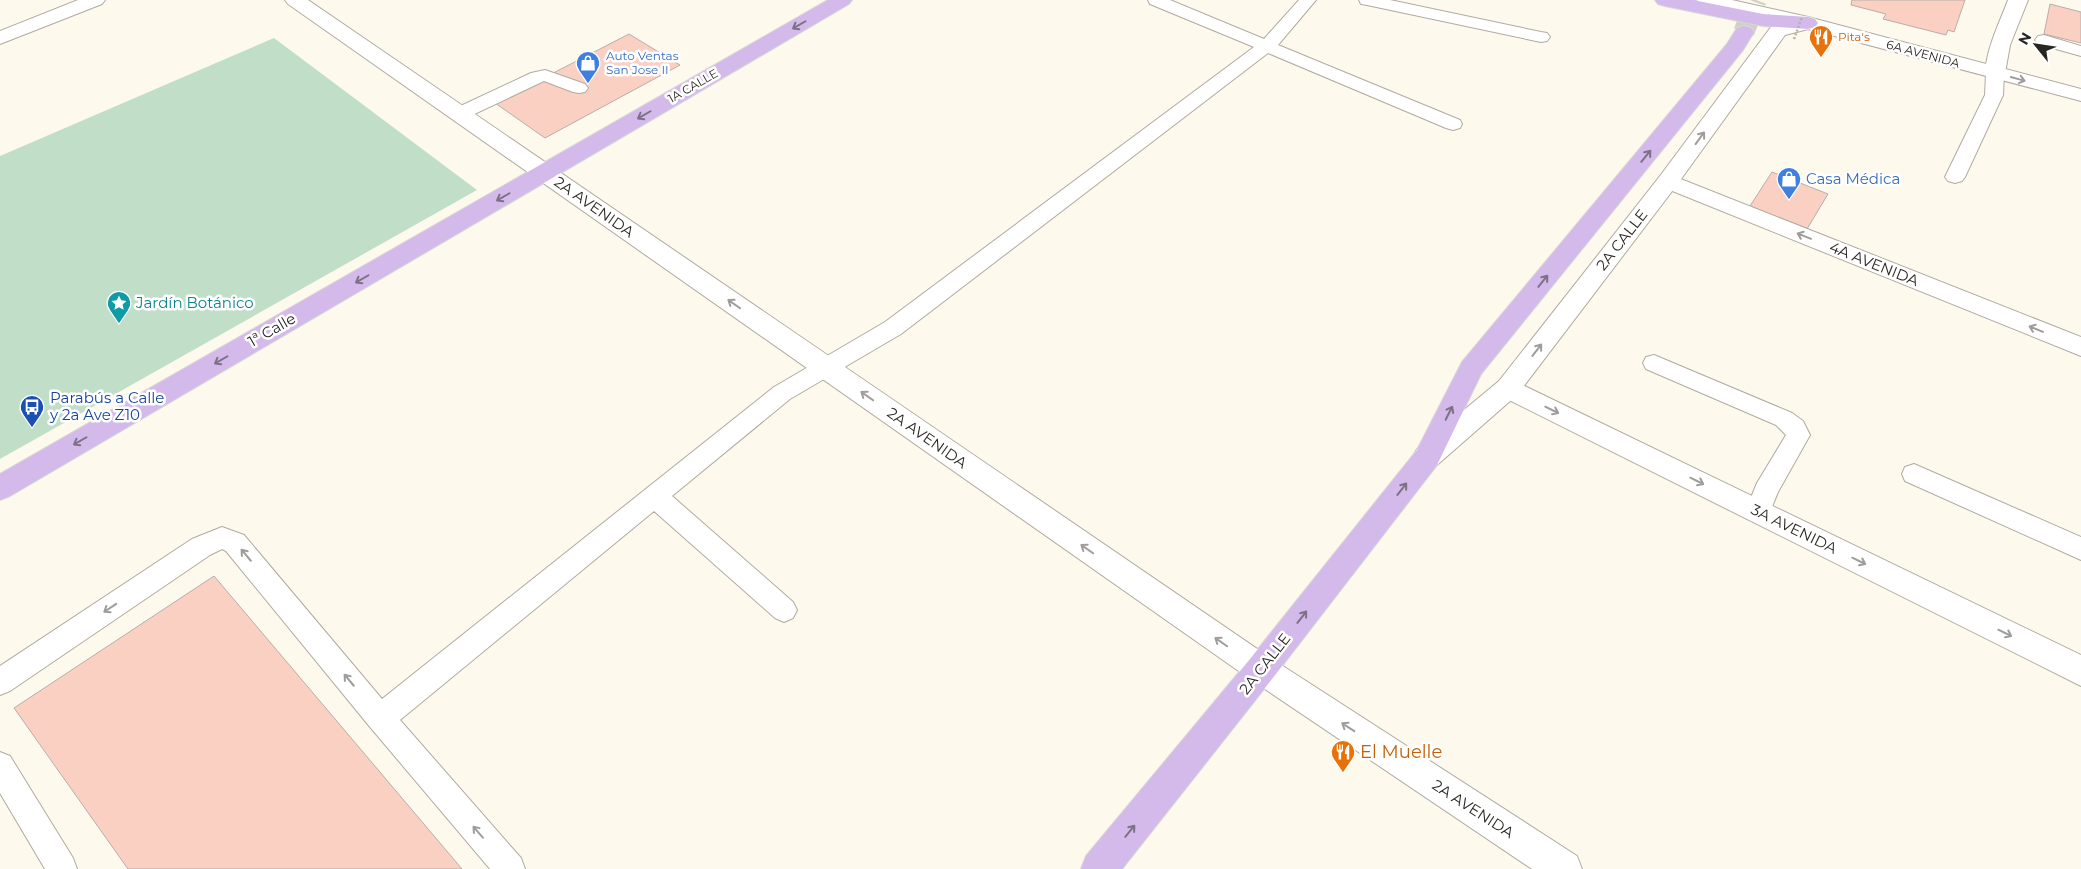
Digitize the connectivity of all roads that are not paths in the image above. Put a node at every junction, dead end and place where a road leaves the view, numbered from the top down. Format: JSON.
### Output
{"nodes":[{"id":1,"x":95,"y":0,"type":"edge"},
{"id":2,"x":295,"y":0,"type":"edge"},
{"id":3,"x":842,"y":0,"type":"edge"},
{"id":4,"x":1156,"y":0,"type":"edge"},
{"id":5,"x":1308,"y":0,"type":"edge"},
{"id":6,"x":1368,"y":0,"type":"edge"},
{"id":7,"x":1665,"y":0,"type":"edge"},
{"id":8,"x":1707,"y":0,"type":"edge"},
{"id":9,"x":2018,"y":0,"type":"edge"},
{"id":10,"x":1805,"y":20,"type":"junction"},
{"id":11,"x":1744,"y":32,"type":"tunnel mouth"},
{"id":12,"x":1541,"y":37,"type":"dead end"},
{"id":13,"x":0,"y":38,"type":"edge"},
{"id":14,"x":2044,"y":40,"type":"dead end"},
{"id":15,"x":1266,"y":46,"type":"junction"},
{"id":16,"x":2081,"y":51,"type":"edge"},
{"id":17,"x":1995,"y":73,"type":"junction"},
{"id":18,"x":579,"y":88,"type":"dead end"},
{"id":19,"x":2081,"y":95,"type":"edge"},
{"id":20,"x":459,"y":114,"type":"junction"},
{"id":21,"x":1453,"y":124,"type":"dead end"},
{"id":22,"x":545,"y":173,"type":"junction"},
{"id":23,"x":1955,"y":177,"type":"dead end"},
{"id":24,"x":1668,"y":181,"type":"junction"},
{"id":25,"x":2081,"y":347,"type":"edge"},
{"id":26,"x":1654,"y":363,"type":"dead end"},
{"id":27,"x":825,"y":367,"type":"junction"},
{"id":28,"x":1508,"y":388,"type":"junction"},
{"id":29,"x":1427,"y":456,"type":"junction"},
{"id":30,"x":1914,"y":474,"type":"dead end"},
{"id":31,"x":0,"y":488,"type":"edge"},
{"id":32,"x":654,"y":496,"type":"junction"},
{"id":33,"x":1758,"y":512,"type":"junction"},
{"id":34,"x":2081,"y":549,"type":"edge"},
{"id":35,"x":784,"y":610,"type":"dead end"},
{"id":36,"x":1261,"y":669,"type":"junction"},
{"id":37,"x":2081,"y":670,"type":"edge"},
{"id":38,"x":0,"y":682,"type":"edge"},
{"id":39,"x":380,"y":718,"type":"junction"},
{"id":40,"x":0,"y":766,"type":"edge"},
{"id":41,"x":62,"y":869,"type":"edge"},
{"id":42,"x":510,"y":869,"type":"edge"},
{"id":43,"x":1099,"y":869,"type":"edge"},
{"id":44,"x":1564,"y":869,"type":"edge"}],
"edges":[{"from":1,"to":13,"type":"street"},
{"from":2,"to":20,"type":"street","name":"2A AVENIDA"},
{"from":3,"to":22,"type":"main road","name":"1A CALLE","one_way":true},
{"from":4,"to":15,"type":"lane"},
{"from":5,"to":15,"type":"lane"},
{"from":6,"to":12,"type":"lane"},
{"from":7,"to":10,"type":"main road"},
{"from":8,"to":10,"type":"street","name":"6A AVENIDA"},
{"from":9,"to":17,"type":"street"},
{"from":10,"to":17,"type":"street","name":"6A AVENIDA"},
{"from":24,"to":10,"type":"street","name":"2A CALLE","one_way":true},
{"from":29,"to":11,"type":"main road","name":"2A CALLE","one_way":true},
{"from":14,"to":16,"type":"lane"},
{"from":15,"to":21,"type":"lane"},
{"from":15,"to":27,"type":"lane"},
{"from":17,"to":19,"type":"street","name":"6A AVENIDA","one_way":true},
{"from":17,"to":23,"type":"lane"},
{"from":18,"to":20,"type":"lane"},
{"from":20,"to":22,"type":"street","name":"2A AVENIDA"},
{"from":27,"to":22,"type":"street","name":"2A AVENIDA","one_way":true},
{"from":22,"to":31,"type":"main road","name":"1ª Calle","one_way":true},
{"from":25,"to":24,"type":"street","name":"4A AVENIDA","one_way":true},
{"from":28,"to":24,"type":"street","name":"2A CALLE","one_way":true},
{"from":26,"to":33,"type":"lane"},
{"from":27,"to":32,"type":"lane"},
{"from":36,"to":27,"type":"street","name":"2A AVENIDA","one_way":true},
{"from":28,"to":29,"type":"street","name":"2A CALLE"},
{"from":28,"to":33,"type":"street","name":"3A AVENIDA","one_way":true},
{"from":36,"to":29,"type":"main road","name":"2A CALLE","one_way":true},
{"from":30,"to":34,"type":"lane"},
{"from":32,"to":35,"type":"lane"},
{"from":32,"to":39,"type":"lane"},
{"from":33,"to":37,"type":"street","name":"3A AVENIDA","one_way":true},
{"from":43,"to":36,"type":"main road","name":"2A CALLE","one_way":true},
{"from":44,"to":36,"type":"street","name":"2A AVENIDA","one_way":true},
{"from":39,"to":38,"type":"lane","one_way":true},
{"from":42,"to":39,"type":"lane","one_way":true},
{"from":40,"to":41,"type":"lane"}]}
